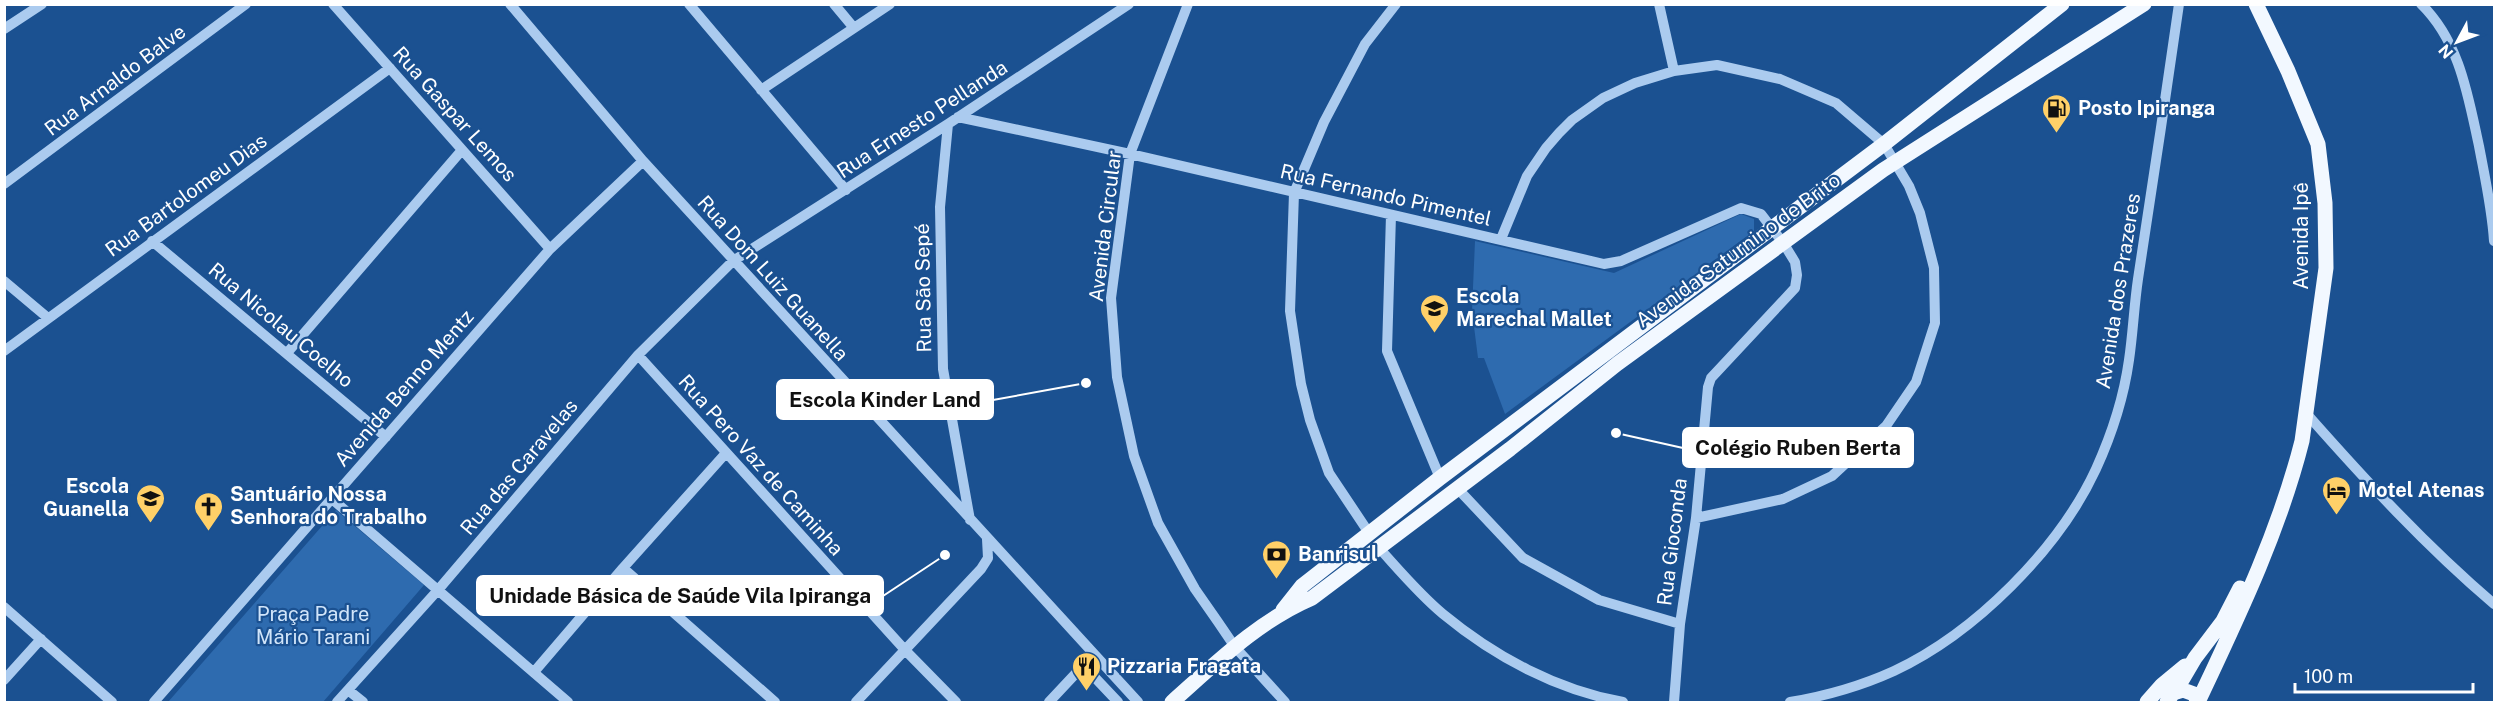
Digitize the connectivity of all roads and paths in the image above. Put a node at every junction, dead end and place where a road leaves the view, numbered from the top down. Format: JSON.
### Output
{"nodes":[{"id":1,"x":42,"y":4,"type":"edge"},
{"id":2,"x":246,"y":4,"type":"edge"},
{"id":3,"x":333,"y":4,"type":"edge"},
{"id":4,"x":689,"y":4,"type":"edge"},
{"id":5,"x":834,"y":4,"type":"edge"},
{"id":6,"x":890,"y":4,"type":"edge"},
{"id":7,"x":1129,"y":4,"type":"edge"},
{"id":8,"x":1188,"y":4,"type":"edge"},
{"id":9,"x":1396,"y":4,"type":"edge"},
{"id":10,"x":1659,"y":4,"type":"edge"},
{"id":11,"x":2062,"y":4,"type":"edge"},
{"id":12,"x":2144,"y":4,"type":"edge"},
{"id":13,"x":2179,"y":4,"type":"edge"},
{"id":14,"x":2256,"y":4,"type":"edge"},
{"id":15,"x":2421,"y":4,"type":"edge"},
{"id":16,"x":512,"y":5,"type":"edge"},
{"id":17,"x":854,"y":28,"type":"junction"},
{"id":18,"x":4,"y":29,"type":"edge"},
{"id":19,"x":390,"y":68,"type":"junction"},
{"id":20,"x":1674,"y":72,"type":"junction"},
{"id":21,"x":761,"y":90,"type":"junction"},
{"id":22,"x":958,"y":117,"type":"junction"},
{"id":23,"x":948,"y":124,"type":"junction"},
{"id":24,"x":1884,"y":144,"type":"junction"},
{"id":25,"x":462,"y":150,"type":"junction"},
{"id":26,"x":1130,"y":154,"type":"junction"},
{"id":27,"x":643,"y":161,"type":"junction"},
{"id":28,"x":1897,"y":162,"type":"junction"},
{"id":29,"x":4,"y":184,"type":"edge"},
{"id":30,"x":846,"y":190,"type":"junction"},
{"id":31,"x":1294,"y":193,"type":"junction"},
{"id":32,"x":2493,"y":207,"type":"edge"},
{"id":33,"x":1391,"y":215,"type":"junction"},
{"id":34,"x":1772,"y":228,"type":"junction"},
{"id":35,"x":1501,"y":239,"type":"junction"},
{"id":36,"x":152,"y":241,"type":"junction"},
{"id":37,"x":2494,"y":242,"type":"edge"},
{"id":38,"x":1784,"y":244,"type":"junction"},
{"id":39,"x":550,"y":249,"type":"junction"},
{"id":40,"x":733,"y":261,"type":"junction"},
{"id":41,"x":4,"y":281,"type":"edge"},
{"id":42,"x":48,"y":318,"type":"junction"},
{"id":43,"x":4,"y":351,"type":"edge"},
{"id":44,"x":287,"y":353,"type":"junction"},
{"id":45,"x":638,"y":355,"type":"junction"},
{"id":46,"x":2306,"y":413,"type":"junction"},
{"id":47,"x":386,"y":437,"type":"junction"},
{"id":48,"x":726,"y":453,"type":"junction"},
{"id":49,"x":1440,"y":478,"type":"junction"},
{"id":50,"x":1452,"y":492,"type":"junction"},
{"id":51,"x":332,"y":499,"type":"junction"},
{"id":52,"x":2280,"y":512,"type":"junction"},
{"id":53,"x":1696,"y":518,"type":"junction"},
{"id":54,"x":970,"y":521,"type":"junction"},
{"id":55,"x":1369,"y":533,"type":"junction"},
{"id":56,"x":987,"y":539,"type":"junction"},
{"id":57,"x":1379,"y":548,"type":"junction"},
{"id":58,"x":1009,"y":562,"type":"junction"},
{"id":59,"x":622,"y":568,"type":"junction"},
{"id":60,"x":981,"y":569,"type":"junction"},
{"id":61,"x":438,"y":590,"type":"junction"},
{"id":62,"x":2494,"y":604,"type":"edge"},
{"id":63,"x":4,"y":607,"type":"edge"},
{"id":64,"x":1283,"y":610,"type":"junction"},
{"id":65,"x":1680,"y":624,"type":"junction"},
{"id":66,"x":41,"y":639,"type":"junction"},
{"id":67,"x":1235,"y":647,"type":"junction"},
{"id":68,"x":904,"y":650,"type":"junction"},
{"id":69,"x":1094,"y":654,"type":"junction"},
{"id":70,"x":2195,"y":658,"type":"junction"},
{"id":71,"x":1083,"y":665,"type":"junction"},
{"id":72,"x":534,"y":672,"type":"junction"},
{"id":73,"x":4,"y":680,"type":"edge"},
{"id":74,"x":348,"y":690,"type":"junction"},
{"id":75,"x":2171,"y":696,"type":"edge"},
{"id":76,"x":112,"y":702,"type":"edge"},
{"id":77,"x":154,"y":702,"type":"edge"},
{"id":78,"x":337,"y":702,"type":"edge"},
{"id":79,"x":363,"y":702,"type":"edge"},
{"id":80,"x":568,"y":702,"type":"edge"},
{"id":81,"x":774,"y":702,"type":"edge"},
{"id":82,"x":856,"y":702,"type":"edge"},
{"id":83,"x":956,"y":702,"type":"edge"},
{"id":84,"x":1048,"y":702,"type":"edge"},
{"id":85,"x":1118,"y":702,"type":"edge"},
{"id":86,"x":1138,"y":702,"type":"edge"},
{"id":87,"x":1172,"y":702,"type":"edge"},
{"id":88,"x":1285,"y":702,"type":"edge"},
{"id":89,"x":1623,"y":702,"type":"edge"},
{"id":90,"x":1674,"y":702,"type":"edge"},
{"id":91,"x":1790,"y":702,"type":"edge"},
{"id":92,"x":2149,"y":702,"type":"edge"},
{"id":93,"x":2198,"y":702,"type":"edge"}],
"edges":[{"from":1,"to":18,"type":"street"},
{"from":2,"to":29,"type":"street","name":"Rua Arnaldo Balve"},
{"from":3,"to":19,"type":"street","name":"Rua Gaspar Lemos"},
{"from":4,"to":21,"type":"street"},
{"from":5,"to":17,"type":"street"},
{"from":6,"to":17,"type":"street"},
{"from":7,"to":22,"type":"street","name":"Rua Ernesto Pellanda"},
{"from":8,"to":26,"type":"street","name":"Avenida Circular"},
{"from":9,"to":31,"type":"street"},
{"from":10,"to":20,"type":"street"},
{"from":11,"to":24,"type":"main road","name":"Avenida Saturnino de Brito"},
{"from":12,"to":28,"type":"main road","name":"Avenida Saturnino de Brito"},
{"from":13,"to":91,"type":"street","name":"Avenida dos Prazeres"},
{"from":14,"to":46,"type":"main road","name":"Avenida Ipê"},
{"from":15,"to":32,"type":"street"},
{"from":16,"to":27,"type":"street","name":"Rua Dom Luiz Guanella"},
{"from":17,"to":21,"type":"street"},
{"from":19,"to":25,"type":"street","name":"Rua Gaspar Lemos"},
{"from":19,"to":36,"type":"street","name":"Rua Bartolomeu Dias"},
{"from":20,"to":24,"type":"street"},
{"from":20,"to":35,"type":"street"},
{"from":21,"to":30,"type":"street"},
{"from":22,"to":23,"type":"street","name":"Rua Ernesto Pellanda"},
{"from":22,"to":26,"type":"street","name":"Rua Fernando Pimentel"},
{"from":23,"to":30,"type":"street","name":"Rua Ernesto Pellanda"},
{"from":23,"to":54,"type":"street","name":"Rua São Sepé"},
{"from":24,"to":28,"type":"street"},
{"from":24,"to":34,"type":"main road","name":"Avenida Saturnino de Brito"},
{"from":25,"to":39,"type":"street","name":"Rua Gaspar Lemos"},
{"from":25,"to":44,"type":"street"},
{"from":26,"to":31,"type":"street","name":"Rua Fernando Pimentel"},
{"from":26,"to":67,"type":"street","name":"Avenida Circular"},
{"from":27,"to":39,"type":"street","name":"Avenida Benno Mentz"},
{"from":27,"to":40,"type":"street","name":"Rua Dom Luiz Guanella"},
{"from":28,"to":38,"type":"main road","name":"Avenida Saturnino de Brito"},
{"from":28,"to":53,"type":"street"},
{"from":30,"to":40,"type":"street","name":"Rua Ernesto Pellanda"},
{"from":31,"to":33,"type":"street","name":"Rua Fernando Pimentel"},
{"from":31,"to":55,"type":"street"},
{"from":32,"to":37,"type":"street"},
{"from":33,"to":35,"type":"street","name":"Rua Fernando Pimentel"},
{"from":33,"to":49,"type":"street"},
{"from":34,"to":35,"type":"street","name":"Rua Fernando Pimentel"},
{"from":34,"to":38,"type":"street","name":"Rua Fernando Pimentel"},
{"from":34,"to":49,"type":"main road","name":"Avenida Saturnino de Brito"},
{"from":36,"to":42,"type":"street","name":"Rua Bartolomeu Dias"},
{"from":36,"to":44,"type":"street","name":"Rua Nicolau Coelho"},
{"from":38,"to":50,"type":"main road","name":"Avenida Saturnino de Brito"},
{"from":38,"to":53,"type":"street","name":"Rua Gioconda"},
{"from":39,"to":47,"type":"street","name":"Avenida Benno Mentz"},
{"from":40,"to":45,"type":"street","name":"Rua das Caravelas"},
{"from":40,"to":54,"type":"street","name":"Rua Dom Luiz Guanella"},
{"from":41,"to":42,"type":"street"},
{"from":42,"to":43,"type":"street","name":"Rua Bartolomeu Dias"},
{"from":44,"to":47,"type":"street","name":"Rua Nicolau Coelho"},
{"from":45,"to":48,"type":"street","name":"Rua Pero Vaz de Caminha"},
{"from":45,"to":61,"type":"street","name":"Rua das Caravelas"},
{"from":46,"to":52,"type":"main road","name":"Avenida Ipê"},
{"from":46,"to":62,"type":"street"},
{"from":47,"to":51,"type":"street","name":"Avenida Benno Mentz"},
{"from":48,"to":59,"type":"street"},
{"from":48,"to":68,"type":"street","name":"Rua Pero Vaz de Caminha"},
{"from":49,"to":50,"type":"main road"},
{"from":49,"to":55,"type":"main road","name":"Avenida Saturnino de Brito"},
{"from":50,"to":57,"type":"main road","name":"Avenida Saturnino de Brito"},
{"from":50,"to":65,"type":"street"},
{"from":51,"to":61,"type":"street"},
{"from":51,"to":77,"type":"street","name":"Avenida Benno Mentz"},
{"from":52,"to":70,"type":"main road","name":"Avenida Ipê"},
{"from":52,"to":93,"type":"main road","name":"Avenida Ipê"},
{"from":53,"to":65,"type":"street","name":"Rua Gioconda"},
{"from":54,"to":56,"type":"street","name":"Rua Dom Luiz Guanella"},
{"from":55,"to":64,"type":"main road","name":"Avenida Saturnino de Brito"},
{"from":56,"to":58,"type":"street","name":"Rua Dom Luiz Guanella"},
{"from":56,"to":60,"type":"street"},
{"from":57,"to":64,"type":"main road","name":"Avenida Saturnino de Brito"},
{"from":57,"to":89,"type":"street"},
{"from":58,"to":60,"type":"street"},
{"from":58,"to":69,"type":"street","name":"Rua Dom Luiz Guanella"},
{"from":59,"to":72,"type":"street"},
{"from":59,"to":81,"type":"street"},
{"from":60,"to":68,"type":"street"},
{"from":61,"to":72,"type":"street"},
{"from":61,"to":74,"type":"street","name":"Rua das Caravelas"},
{"from":63,"to":66,"type":"street"},
{"from":64,"to":67,"type":"main road","name":"Avenida Saturnino de Brito"},
{"from":65,"to":90,"type":"street","name":"Rua Gioconda"},
{"from":66,"to":73,"type":"street"},
{"from":66,"to":76,"type":"street"},
{"from":67,"to":87,"type":"main road","name":"Avenida Saturnino de Brito"},
{"from":67,"to":88,"type":"street","name":"Avenida Circular"},
{"from":68,"to":82,"type":"street"},
{"from":68,"to":83,"type":"street","name":"Rua Pero Vaz de Caminha"},
{"from":69,"to":71,"type":"street"},
{"from":69,"to":86,"type":"street","name":"Rua Dom Luiz Guanella"},
{"from":70,"to":75,"type":"main road","name":"Avenida Ipê"},
{"from":70,"to":92,"type":"main road"},
{"from":71,"to":84,"type":"street"},
{"from":71,"to":85,"type":"street"},
{"from":72,"to":80,"type":"street"},
{"from":74,"to":78,"type":"street","name":"Rua das Caravelas"},
{"from":74,"to":79,"type":"street"},
{"from":75,"to":92,"type":"street"},
{"from":75,"to":93,"type":"main road"}]}
